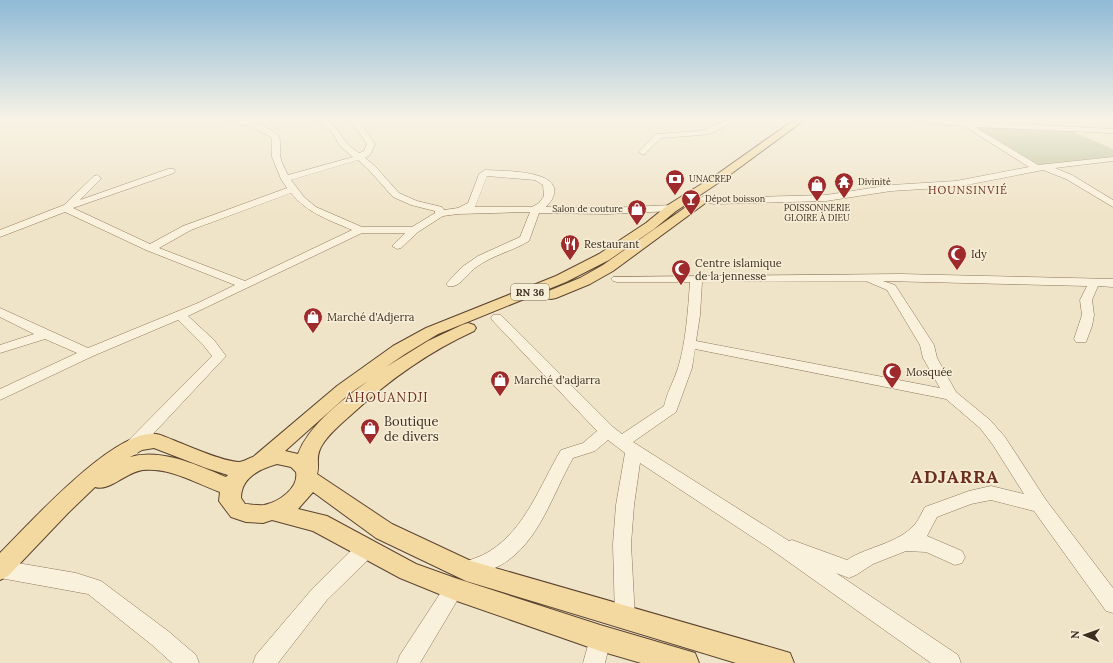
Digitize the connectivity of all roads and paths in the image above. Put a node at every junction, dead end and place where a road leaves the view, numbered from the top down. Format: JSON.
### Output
{"nodes":[{"id":1,"x":276,"y":151,"type":"edge"},
{"id":2,"x":352,"y":151,"type":"edge"},
{"id":3,"x":368,"y":151,"type":"edge"},
{"id":4,"x":757,"y":151,"type":"edge"},
{"id":5,"x":770,"y":151,"type":"edge"},
{"id":6,"x":1011,"y":151,"type":"edge"},
{"id":7,"x":360,"y":157,"type":"junction"},
{"id":8,"x":1113,"y":159,"type":"edge"},
{"id":9,"x":1040,"y":168,"type":"junction"},
{"id":10,"x":171,"y":171,"type":"dead end"},
{"id":11,"x":97,"y":178,"type":"dead end"},
{"id":12,"x":285,"y":179,"type":"junction"},
{"id":13,"x":293,"y":189,"type":"junction"},
{"id":14,"x":704,"y":199,"type":"junction"},
{"id":15,"x":1113,"y":204,"type":"edge"},
{"id":16,"x":65,"y":208,"type":"junction"},
{"id":17,"x":536,"y":208,"type":"junction"},
{"id":18,"x":672,"y":208,"type":"junction"},
{"id":19,"x":458,"y":211,"type":"junction"},
{"id":20,"x":440,"y":214,"type":"junction"},
{"id":21,"x":360,"y":230,"type":"junction"},
{"id":22,"x":414,"y":230,"type":"junction"},
{"id":23,"x":0,"y":234,"type":"edge"},
{"id":24,"x":396,"y":246,"type":"dead end"},
{"id":25,"x":150,"y":248,"type":"junction"},
{"id":26,"x":617,"y":279,"type":"dead end"},
{"id":27,"x":696,"y":279,"type":"junction"},
{"id":28,"x":895,"y":283,"type":"junction"},
{"id":29,"x":1094,"y":283,"type":"junction"},
{"id":30,"x":1113,"y":283,"type":"edge"},
{"id":31,"x":452,"y":284,"type":"dead end"},
{"id":32,"x":245,"y":285,"type":"junction"},
{"id":33,"x":0,"y":312,"type":"edge"},
{"id":34,"x":181,"y":316,"type":"junction"},
{"id":35,"x":496,"y":318,"type":"junction"},
{"id":36,"x":46,"y":335,"type":"junction"},
{"id":37,"x":1081,"y":339,"type":"dead end"},
{"id":38,"x":689,"y":344,"type":"junction"},
{"id":39,"x":0,"y":349,"type":"edge"},
{"id":40,"x":88,"y":353,"type":"junction"},
{"id":41,"x":0,"y":395,"type":"edge"},
{"id":42,"x":951,"y":395,"type":"junction"},
{"id":43,"x":607,"y":431,"type":"junction"},
{"id":44,"x":627,"y":446,"type":"junction"},
{"id":45,"x":132,"y":447,"type":"junction"},
{"id":46,"x":253,"y":466,"type":"junction"},
{"id":47,"x":125,"y":467,"type":"junction"},
{"id":48,"x":308,"y":474,"type":"junction"},
{"id":49,"x":231,"y":488,"type":"junction"},
{"id":50,"x":1040,"y":505,"type":"junction"},
{"id":51,"x":60,"y":507,"type":"junction"},
{"id":52,"x":274,"y":512,"type":"junction"},
{"id":53,"x":776,"y":542,"type":"junction"},
{"id":54,"x":906,"y":543,"type":"junction"},
{"id":55,"x":367,"y":548,"type":"junction"},
{"id":56,"x":955,"y":557,"type":"dead end"},
{"id":57,"x":2,"y":564,"type":"edge"},
{"id":58,"x":460,"y":580,"type":"junction"},
{"id":59,"x":1113,"y":604,"type":"edge"},
{"id":60,"x":625,"y":618,"type":"junction"},
{"id":61,"x":600,"y":638,"type":"junction"},
{"id":62,"x":188,"y":663,"type":"edge"},
{"id":63,"x":264,"y":663,"type":"edge"},
{"id":64,"x":408,"y":663,"type":"edge"},
{"id":65,"x":594,"y":663,"type":"edge"},
{"id":66,"x":686,"y":663,"type":"edge"},
{"id":67,"x":780,"y":663,"type":"edge"},
{"id":68,"x":950,"y":663,"type":"edge"}],
"edges":[{"from":1,"to":12,"type":"street"},
{"from":2,"to":7,"type":"street"},
{"from":3,"to":7,"type":"street"},
{"from":4,"to":18,"type":"main road","number":"RN 36"},
{"from":5,"to":14,"type":"main road","number":"RN 36"},
{"from":6,"to":9,"type":"street"},
{"from":7,"to":12,"type":"street"},
{"from":7,"to":20,"type":"street"},
{"from":8,"to":9,"type":"street"},
{"from":9,"to":14,"type":"street"},
{"from":9,"to":15,"type":"street"},
{"from":10,"to":16,"type":"street"},
{"from":11,"to":16,"type":"street"},
{"from":12,"to":13,"type":"street"},
{"from":13,"to":21,"type":"street"},
{"from":13,"to":25,"type":"street"},
{"from":14,"to":35,"type":"main road","number":"RN 36"},
{"from":16,"to":23,"type":"street"},
{"from":16,"to":25,"type":"street"},
{"from":17,"to":18,"type":"street"},
{"from":17,"to":19,"type":"street"},
{"from":17,"to":19,"type":"street"},
{"from":17,"to":31,"type":"street"},
{"from":18,"to":46,"type":"main road","number":"RN 36"},
{"from":19,"to":20,"type":"street"},
{"from":20,"to":22,"type":"street"},
{"from":21,"to":22,"type":"street"},
{"from":21,"to":32,"type":"street"},
{"from":22,"to":24,"type":"street"},
{"from":25,"to":32,"type":"street"},
{"from":26,"to":27,"type":"street"},
{"from":27,"to":28,"type":"street"},
{"from":27,"to":38,"type":"street"},
{"from":28,"to":29,"type":"street"},
{"from":28,"to":42,"type":"street"},
{"from":29,"to":30,"type":"street"},
{"from":29,"to":37,"type":"street"},
{"from":32,"to":34,"type":"street"},
{"from":33,"to":36,"type":"street"},
{"from":34,"to":40,"type":"street"},
{"from":34,"to":45,"type":"street"},
{"from":35,"to":43,"type":"street"},
{"from":35,"to":48,"type":"main road","number":"RN 36"},
{"from":36,"to":39,"type":"street"},
{"from":36,"to":40,"type":"street"},
{"from":38,"to":42,"type":"street"},
{"from":38,"to":44,"type":"street"},
{"from":40,"to":41,"type":"street"},
{"from":42,"to":50,"type":"street"},
{"from":43,"to":44,"type":"street"},
{"from":43,"to":58,"type":"street"},
{"from":44,"to":53,"type":"street"},
{"from":44,"to":60,"type":"street"},
{"from":45,"to":46,"type":"main road"},
{"from":45,"to":47,"type":"street"},
{"from":45,"to":51,"type":"main road"},
{"from":46,"to":48,"type":"main road"},
{"from":46,"to":49,"type":"main road"},
{"from":47,"to":49,"type":"main road"},
{"from":47,"to":51,"type":"main road"},
{"from":48,"to":52,"type":"main road"},
{"from":48,"to":58,"type":"main road"},
{"from":49,"to":52,"type":"main road"},
{"from":50,"to":54,"type":"street"},
{"from":50,"to":59,"type":"street"},
{"from":51,"to":57,"type":"main road"},
{"from":52,"to":55,"type":"main road"},
{"from":53,"to":54,"type":"street"},
{"from":53,"to":68,"type":"street"},
{"from":54,"to":56,"type":"street"},
{"from":55,"to":58,"type":"main road"},
{"from":55,"to":63,"type":"street"},
{"from":57,"to":62,"type":"street"},
{"from":58,"to":60,"type":"main road"},
{"from":58,"to":61,"type":"main road"},
{"from":58,"to":64,"type":"street"},
{"from":60,"to":67,"type":"main road"},
{"from":61,"to":65,"type":"street"},
{"from":61,"to":66,"type":"main road"}]}
